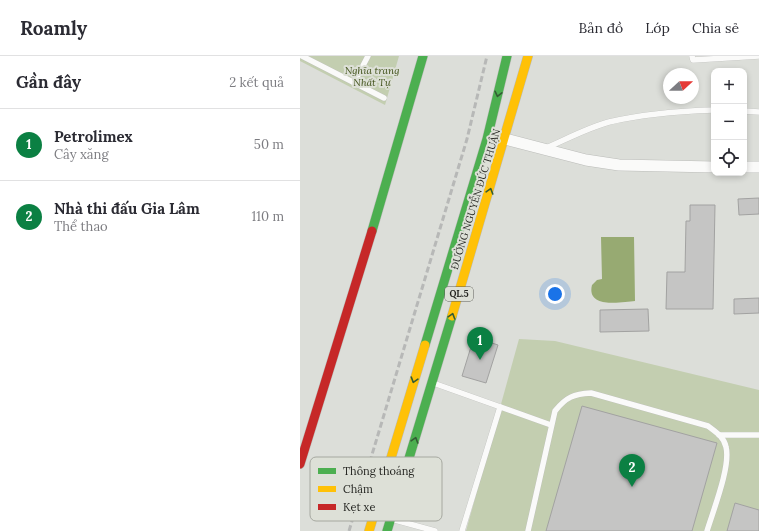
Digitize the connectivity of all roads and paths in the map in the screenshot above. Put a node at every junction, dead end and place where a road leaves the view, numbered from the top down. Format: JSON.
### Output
{"nodes":[{"id":1,"x":302,"y":56,"type":"edge"},
{"id":2,"x":368,"y":56,"type":"edge"},
{"id":3,"x":422,"y":56,"type":"edge"},
{"id":4,"x":507,"y":56,"type":"edge"},
{"id":5,"x":528,"y":56,"type":"edge"},
{"id":6,"x":692,"y":56,"type":"edge"},
{"id":7,"x":759,"y":56,"type":"edge"},
{"id":8,"x":354,"y":83,"type":"junction"},
{"id":9,"x":384,"y":98,"type":"dead end"},
{"id":10,"x":711,"y":110,"type":"edge"},
{"id":11,"x":747,"y":111,"type":"edge"},
{"id":12,"x":759,"y":112,"type":"edge"},
{"id":13,"x":505,"y":139,"type":"junction"},
{"id":14,"x":542,"y":150,"type":"junction"},
{"id":15,"x":711,"y":167,"type":"edge"},
{"id":16,"x":747,"y":167,"type":"edge"},
{"id":17,"x":759,"y":167,"type":"edge"},
{"id":18,"x":422,"y":354,"type":"junction"},
{"id":19,"x":439,"y":359,"type":"junction"},
{"id":20,"x":432,"y":382,"type":"junction"},
{"id":21,"x":500,"y":407,"type":"junction"},
{"id":22,"x":551,"y":425,"type":"junction"},
{"id":23,"x":719,"y":434,"type":"junction"},
{"id":24,"x":759,"y":435,"type":"edge"},
{"id":25,"x":391,"y":457,"type":"edge"},
{"id":26,"x":410,"y":457,"type":"edge"},
{"id":27,"x":300,"y":464,"type":"edge"},
{"id":28,"x":372,"y":521,"type":"edge"},
{"id":29,"x":390,"y":521,"type":"edge"},
{"id":30,"x":398,"y":521,"type":"edge"},
{"id":31,"x":369,"y":531,"type":"edge"},
{"id":32,"x":387,"y":531,"type":"edge"},
{"id":33,"x":435,"y":531,"type":"edge"},
{"id":34,"x":462,"y":531,"type":"edge"},
{"id":35,"x":528,"y":531,"type":"edge"},
{"id":36,"x":707,"y":531,"type":"edge"}],
"edges":[{"from":1,"to":8,"type":"lane"},
{"from":2,"to":8,"type":"lane"},
{"from":3,"to":27,"type":"main road"},
{"from":4,"to":18,"type":"main road","name":"ĐƯỜNG NGUYỄN ĐỨC THUẬN","number":"QL.5","one_way":true},
{"from":5,"to":13,"type":"main road","name":"ĐƯỜNG NGUYỄN ĐỨC THUẬN","number":"QL.5"},
{"from":6,"to":7,"type":"lane"},
{"from":8,"to":9,"type":"lane"},
{"from":10,"to":14,"type":"lane"},
{"from":11,"to":12,"type":"lane"},
{"from":13,"to":14,"type":"street"},
{"from":19,"to":13,"type":"main road","name":"ĐƯỜNG NGUYỄN ĐỨC THUẬN","number":"QL.5","one_way":true},
{"from":14,"to":15,"type":"street"},
{"from":16,"to":17,"type":"street"},
{"from":18,"to":19,"type":"main road"},
{"from":18,"to":25,"type":"main road","name":"ĐƯỜNG NGUYỄN ĐỨC THUẬN","number":"QL.5","one_way":true},
{"from":19,"to":20,"type":"main road","name":"ĐƯỜNG NGUYỄN ĐỨC THUẬN","number":"QL.5"},
{"from":20,"to":21,"type":"lane"},
{"from":26,"to":20,"type":"main road","name":"ĐƯỜNG NGUYỄN ĐỨC THUẬN","number":"QL.5","one_way":true},
{"from":21,"to":22,"type":"lane"},
{"from":21,"to":34,"type":"lane"},
{"from":22,"to":23,"type":"lane"},
{"from":22,"to":35,"type":"lane"},
{"from":23,"to":24,"type":"lane"},
{"from":23,"to":36,"type":"lane"},
{"from":28,"to":31,"type":"main road","name":"ĐƯỜNG NGUYỄN ĐỨC THUẬN","number":"QL.5","one_way":true},
{"from":29,"to":32,"type":"main road","name":"ĐƯỜNG NGUYỄN ĐỨC THUẬN","number":"QL.5"},
{"from":30,"to":33,"type":"lane"}]}
